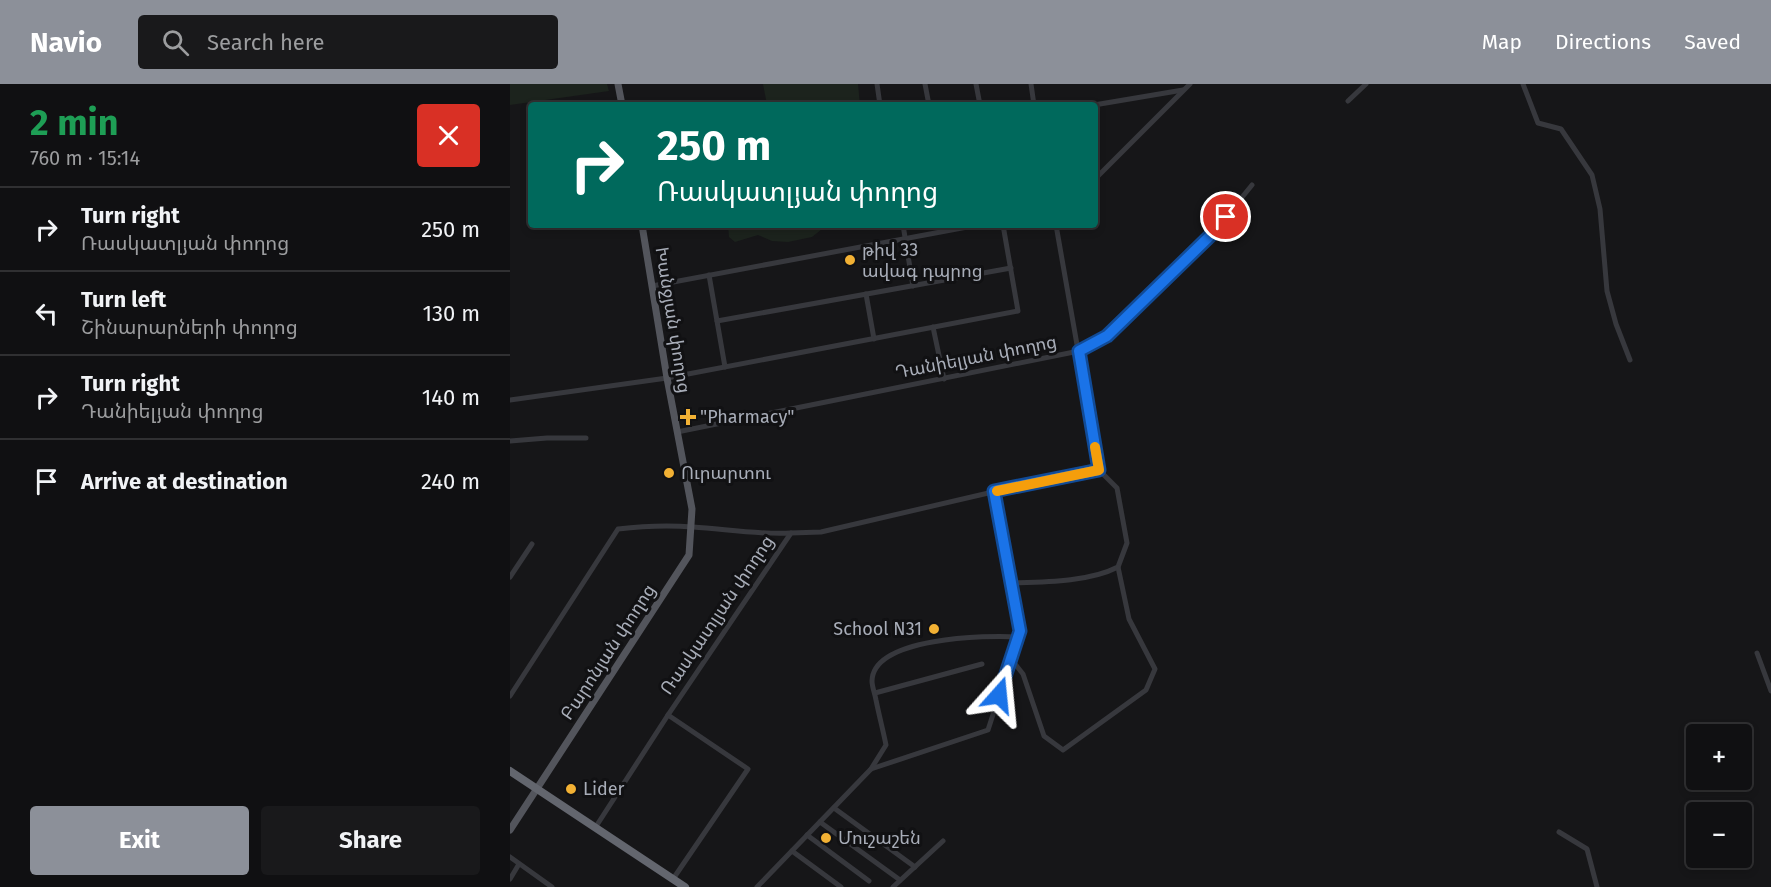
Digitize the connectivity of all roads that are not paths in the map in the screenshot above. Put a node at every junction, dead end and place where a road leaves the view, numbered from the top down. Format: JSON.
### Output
{"nodes":[{"id":1,"x":618,"y":84,"type":"edge"},
{"id":2,"x":877,"y":84,"type":"edge"},
{"id":3,"x":925,"y":84,"type":"edge"},
{"id":4,"x":976,"y":84,"type":"edge"},
{"id":5,"x":1030,"y":84,"type":"edge"},
{"id":6,"x":1171,"y":84,"type":"edge"},
{"id":7,"x":1190,"y":84,"type":"edge"},
{"id":8,"x":1366,"y":84,"type":"edge"},
{"id":9,"x":1523,"y":84,"type":"edge"},
{"id":10,"x":1184,"y":90,"type":"junction"},
{"id":11,"x":1172,"y":92,"type":"junction"},
{"id":12,"x":1348,"y":101,"type":"dead end"},
{"id":13,"x":621,"y":102,"type":"edge"},
{"id":14,"x":880,"y":102,"type":"edge"},
{"id":15,"x":928,"y":102,"type":"edge"},
{"id":16,"x":979,"y":102,"type":"edge"},
{"id":17,"x":1033,"y":102,"type":"edge"},
{"id":18,"x":1098,"y":104,"type":"edge"},
{"id":19,"x":1098,"y":176,"type":"edge"},
{"id":20,"x":1252,"y":185,"type":"dead end"},
{"id":21,"x":642,"y":228,"type":"edge"},
{"id":22,"x":904,"y":228,"type":"edge"},
{"id":23,"x":952,"y":228,"type":"edge"},
{"id":24,"x":1004,"y":228,"type":"edge"},
{"id":25,"x":1057,"y":228,"type":"edge"},
{"id":26,"x":906,"y":239,"type":"junction"},
{"id":27,"x":1011,"y":268,"type":"junction"},
{"id":28,"x":709,"y":275,"type":"junction"},
{"id":29,"x":652,"y":286,"type":"junction"},
{"id":30,"x":913,"y":286,"type":"junction"},
{"id":31,"x":866,"y":294,"type":"junction"},
{"id":32,"x":717,"y":321,"type":"junction"},
{"id":33,"x":933,"y":327,"type":"junction"},
{"id":34,"x":874,"y":339,"type":"junction"},
{"id":35,"x":1079,"y":351,"type":"junction"},
{"id":36,"x":1630,"y":360,"type":"dead end"},
{"id":37,"x":725,"y":367,"type":"junction"},
{"id":38,"x":667,"y":378,"type":"junction"},
{"id":39,"x":944,"y":379,"type":"junction"},
{"id":40,"x":510,"y":400,"type":"edge"},
{"id":41,"x":677,"y":432,"type":"junction"},
{"id":42,"x":586,"y":438,"type":"dead end"},
{"id":43,"x":510,"y":441,"type":"edge"},
{"id":44,"x":1099,"y":470,"type":"junction"},
{"id":45,"x":994,"y":491,"type":"junction"},
{"id":46,"x":692,"y":527,"type":"junction"},
{"id":47,"x":791,"y":533,"type":"junction"},
{"id":48,"x":532,"y":544,"type":"dead end"},
{"id":49,"x":1118,"y":567,"type":"junction"},
{"id":50,"x":510,"y":577,"type":"edge"},
{"id":51,"x":1011,"y":583,"type":"junction"},
{"id":52,"x":1018,"y":637,"type":"junction"},
{"id":53,"x":1757,"y":653,"type":"dead end"},
{"id":54,"x":1011,"y":659,"type":"junction"},
{"id":55,"x":982,"y":664,"type":"dead end"},
{"id":56,"x":1771,"y":691,"type":"edge"},
{"id":57,"x":874,"y":693,"type":"junction"},
{"id":58,"x":510,"y":696,"type":"edge"},
{"id":59,"x":668,"y":715,"type":"junction"},
{"id":60,"x":871,"y":769,"type":"junction"},
{"id":61,"x":510,"y":771,"type":"edge"},
{"id":62,"x":536,"y":789,"type":"junction"},
{"id":63,"x":834,"y":808,"type":"junction"},
{"id":64,"x":820,"y":822,"type":"junction"},
{"id":65,"x":595,"y":828,"type":"junction"},
{"id":66,"x":510,"y":830,"type":"edge"},
{"id":67,"x":1559,"y":832,"type":"dead end"},
{"id":68,"x":807,"y":835,"type":"junction"},
{"id":69,"x":944,"y":841,"type":"dead end"},
{"id":70,"x":792,"y":851,"type":"junction"},
{"id":71,"x":510,"y":858,"type":"edge"},
{"id":72,"x":519,"y":864,"type":"junction"},
{"id":73,"x":915,"y":867,"type":"junction"},
{"id":74,"x":510,"y":879,"type":"edge"},
{"id":75,"x":673,"y":879,"type":"junction"},
{"id":76,"x":900,"y":880,"type":"junction"},
{"id":77,"x":869,"y":881,"type":"dead end"},
{"id":78,"x":552,"y":887,"type":"edge"},
{"id":79,"x":685,"y":887,"type":"edge"},
{"id":80,"x":757,"y":887,"type":"edge"},
{"id":81,"x":841,"y":887,"type":"edge"},
{"id":82,"x":893,"y":887,"type":"edge"},
{"id":83,"x":1597,"y":887,"type":"edge"}],
"edges":[{"from":1,"to":13,"type":"main road"},
{"from":2,"to":14,"type":"street"},
{"from":3,"to":15,"type":"street"},
{"from":4,"to":16,"type":"street"},
{"from":5,"to":17,"type":"street"},
{"from":6,"to":11,"type":"street"},
{"from":7,"to":10,"type":"street"},
{"from":8,"to":12,"type":"street"},
{"from":9,"to":36,"type":"street"},
{"from":10,"to":11,"type":"street"},
{"from":10,"to":19,"type":"street"},
{"from":11,"to":18,"type":"street"},
{"from":20,"to":35,"type":"street","name":"Դանիելյան փողոց"},
{"from":21,"to":29,"type":"main road","name":"Խանջյան փողոց"},
{"from":22,"to":26,"type":"street"},
{"from":23,"to":26,"type":"street"},
{"from":24,"to":27,"type":"street"},
{"from":25,"to":35,"type":"street"},
{"from":26,"to":28,"type":"street"},
{"from":26,"to":30,"type":"street"},
{"from":27,"to":30,"type":"street"},
{"from":27,"to":33,"type":"street"},
{"from":28,"to":29,"type":"street"},
{"from":28,"to":32,"type":"street"},
{"from":29,"to":38,"type":"main road","name":"Խանջյան փողոց"},
{"from":30,"to":31,"type":"street"},
{"from":31,"to":32,"type":"street"},
{"from":31,"to":34,"type":"street"},
{"from":32,"to":37,"type":"street"},
{"from":33,"to":34,"type":"street"},
{"from":33,"to":39,"type":"street"},
{"from":34,"to":37,"type":"street"},
{"from":35,"to":39,"type":"street","name":"Դանիելյան փողոց"},
{"from":35,"to":44,"type":"street"},
{"from":37,"to":38,"type":"street"},
{"from":38,"to":40,"type":"street"},
{"from":38,"to":41,"type":"main road","name":"Խանջյան փողոց"},
{"from":39,"to":41,"type":"street","name":"Դանիելյան փողոց"},
{"from":41,"to":46,"type":"main road","name":"Խանջյան փողոց"},
{"from":42,"to":43,"type":"street"},
{"from":44,"to":45,"type":"street","name":"Ռասկատլյան փողոց"},
{"from":44,"to":49,"type":"street"},
{"from":45,"to":47,"type":"street","name":"Ռասկատլյան փողոց"},
{"from":45,"to":51,"type":"street"},
{"from":46,"to":47,"type":"street"},
{"from":46,"to":58,"type":"street"},
{"from":46,"to":62,"type":"main road","name":"Բարոնյան փողոց"},
{"from":47,"to":59,"type":"street","name":"Ռասկատլյան փողոց"},
{"from":48,"to":50,"type":"street"},
{"from":49,"to":51,"type":"street"},
{"from":49,"to":54,"type":"street"},
{"from":51,"to":52,"type":"street"},
{"from":52,"to":54,"type":"street"},
{"from":52,"to":57,"type":"street"},
{"from":53,"to":56,"type":"street"},
{"from":54,"to":60,"type":"street"},
{"from":55,"to":57,"type":"street"},
{"from":57,"to":60,"type":"street"},
{"from":59,"to":65,"type":"street","name":"Ռասկատլյան փողոց"},
{"from":59,"to":75,"type":"street"},
{"from":60,"to":63,"type":"street"},
{"from":61,"to":62,"type":"highway"},
{"from":62,"to":65,"type":"highway"},
{"from":62,"to":66,"type":"main road","name":"Բարոնյան փողոց"},
{"from":63,"to":64,"type":"street"},
{"from":63,"to":73,"type":"street"},
{"from":64,"to":68,"type":"street"},
{"from":64,"to":76,"type":"street"},
{"from":65,"to":75,"type":"highway"},
{"from":67,"to":83,"type":"street"},
{"from":68,"to":70,"type":"street"},
{"from":68,"to":77,"type":"street"},
{"from":69,"to":73,"type":"street"},
{"from":70,"to":80,"type":"street"},
{"from":70,"to":81,"type":"street"},
{"from":71,"to":72,"type":"street"},
{"from":72,"to":74,"type":"street"},
{"from":72,"to":78,"type":"street"},
{"from":73,"to":76,"type":"street"},
{"from":75,"to":79,"type":"highway"},
{"from":76,"to":82,"type":"street"}]}
